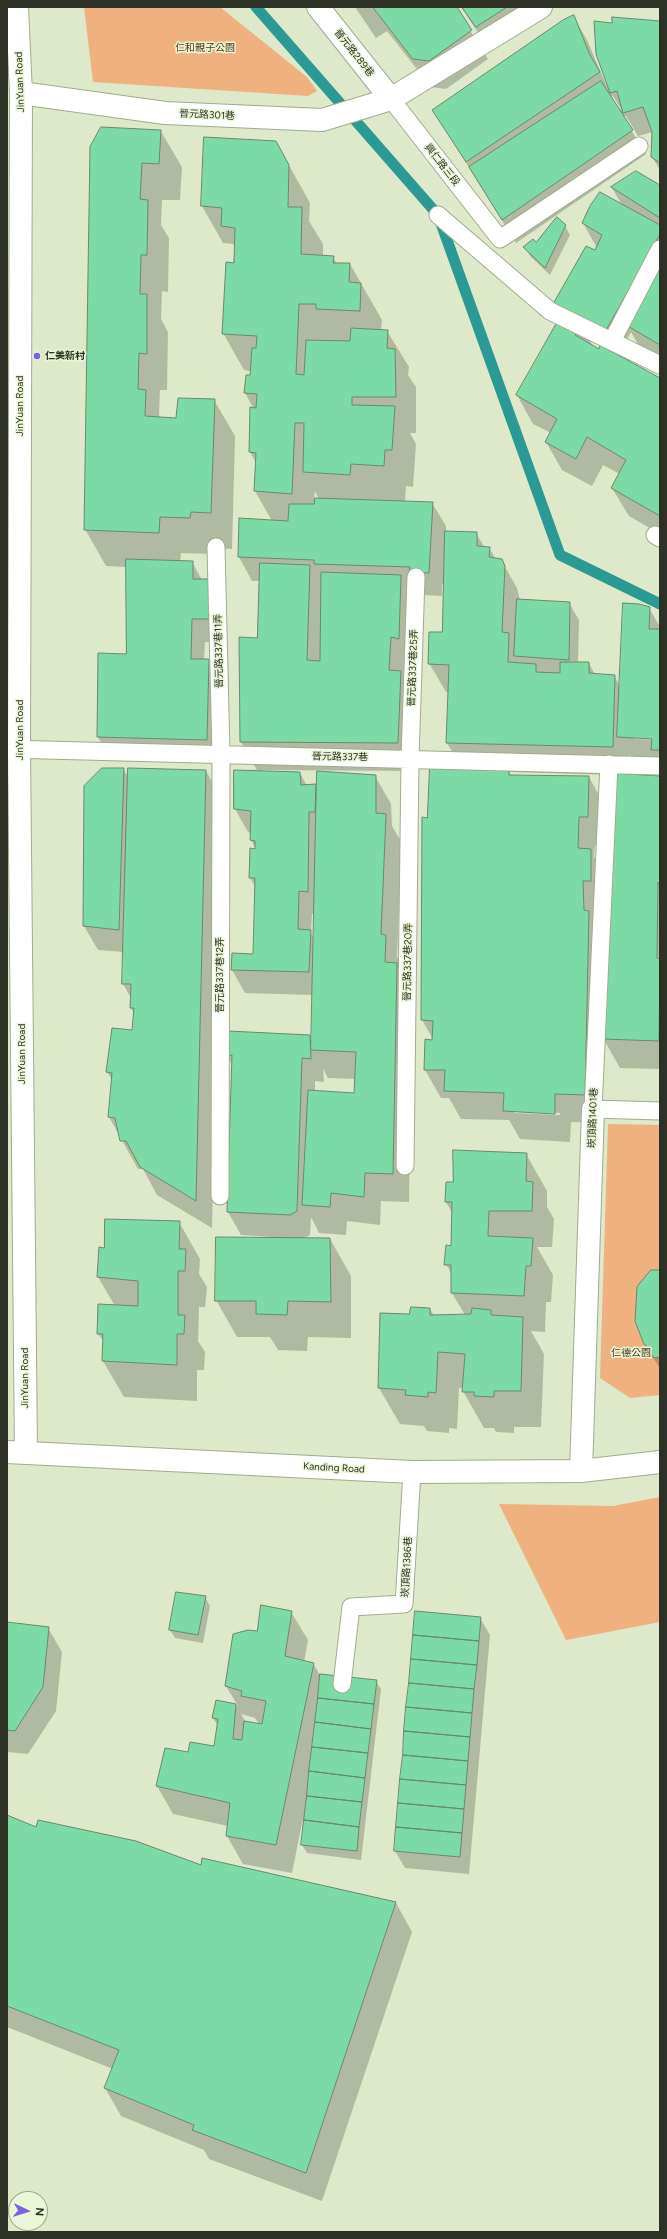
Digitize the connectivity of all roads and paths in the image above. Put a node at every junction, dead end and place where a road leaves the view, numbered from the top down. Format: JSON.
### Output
{"nodes":[{"id":1,"x":17,"y":7,"type":"edge"},
{"id":2,"x":318,"y":7,"type":"edge"},
{"id":3,"x":541,"y":7,"type":"edge"},
{"id":4,"x":21,"y":93,"type":"junction"},
{"id":5,"x":390,"y":99,"type":"junction"},
{"id":6,"x":639,"y":146,"type":"dead end"},
{"id":7,"x":438,"y":215,"type":"dead end"},
{"id":8,"x":660,"y":249,"type":"edge"},
{"id":9,"x":612,"y":341,"type":"junction"},
{"id":10,"x":660,"y":365,"type":"edge"},
{"id":11,"x":216,"y":547,"type":"dead end"},
{"id":12,"x":416,"y":577,"type":"dead end"},
{"id":13,"x":13,"y":749,"type":"edge"},
{"id":14,"x":221,"y":754,"type":"junction"},
{"id":15,"x":410,"y":759,"type":"junction"},
{"id":16,"x":609,"y":764,"type":"junction"},
{"id":17,"x":660,"y":766,"type":"edge"},
{"id":18,"x":593,"y":1109,"type":"junction"},
{"id":19,"x":660,"y":1111,"type":"edge"},
{"id":20,"x":405,"y":1166,"type":"dead end"},
{"id":21,"x":220,"y":1196,"type":"dead end"},
{"id":22,"x":16,"y":1452,"type":"edge"},
{"id":23,"x":660,"y":1462,"type":"edge"},
{"id":24,"x":581,"y":1471,"type":"junction"},
{"id":25,"x":412,"y":1472,"type":"junction"},
{"id":26,"x":342,"y":1684,"type":"dead end"}],
"edges":[{"from":1,"to":4,"type":"street","name":"JinYuan Road"},
{"from":2,"to":5,"type":"street","name":"晉元路289巷"},
{"from":3,"to":5,"type":"street"},
{"from":4,"to":5,"type":"street","name":"晉元路301巷"},
{"from":4,"to":13,"type":"street","name":"JinYuan Road"},
{"from":5,"to":6,"type":"lane","name":"興仁路三段"},
{"from":7,"to":9,"type":"lane"},
{"from":8,"to":9,"type":"lane"},
{"from":9,"to":10,"type":"lane"},
{"from":11,"to":14,"type":"lane","name":"晉元路337巷11弄"},
{"from":12,"to":15,"type":"lane","name":"晉元路337巷25弄"},
{"from":13,"to":14,"type":"lane","name":"晉元路337巷"},
{"from":13,"to":22,"type":"street","name":"JinYuan Road"},
{"from":14,"to":15,"type":"lane","name":"晉元路337巷"},
{"from":14,"to":21,"type":"lane","name":"晉元路337巷12弄"},
{"from":15,"to":16,"type":"lane","name":"晉元路337巷"},
{"from":15,"to":20,"type":"lane","name":"晉元路337巷20弄"},
{"from":16,"to":17,"type":"lane","name":"晉元路337巷"},
{"from":16,"to":18,"type":"lane","name":"崁頂路1401巷"},
{"from":18,"to":19,"type":"lane"},
{"from":18,"to":24,"type":"street","name":"崁頂路1401巷"},
{"from":22,"to":25,"type":"street","name":"Kanding Road"},
{"from":23,"to":24,"type":"street","name":"Kanding Road"},
{"from":24,"to":25,"type":"street","name":"Kanding Road"},
{"from":25,"to":26,"type":"lane","name":"崁頂路1386巷"}]}
